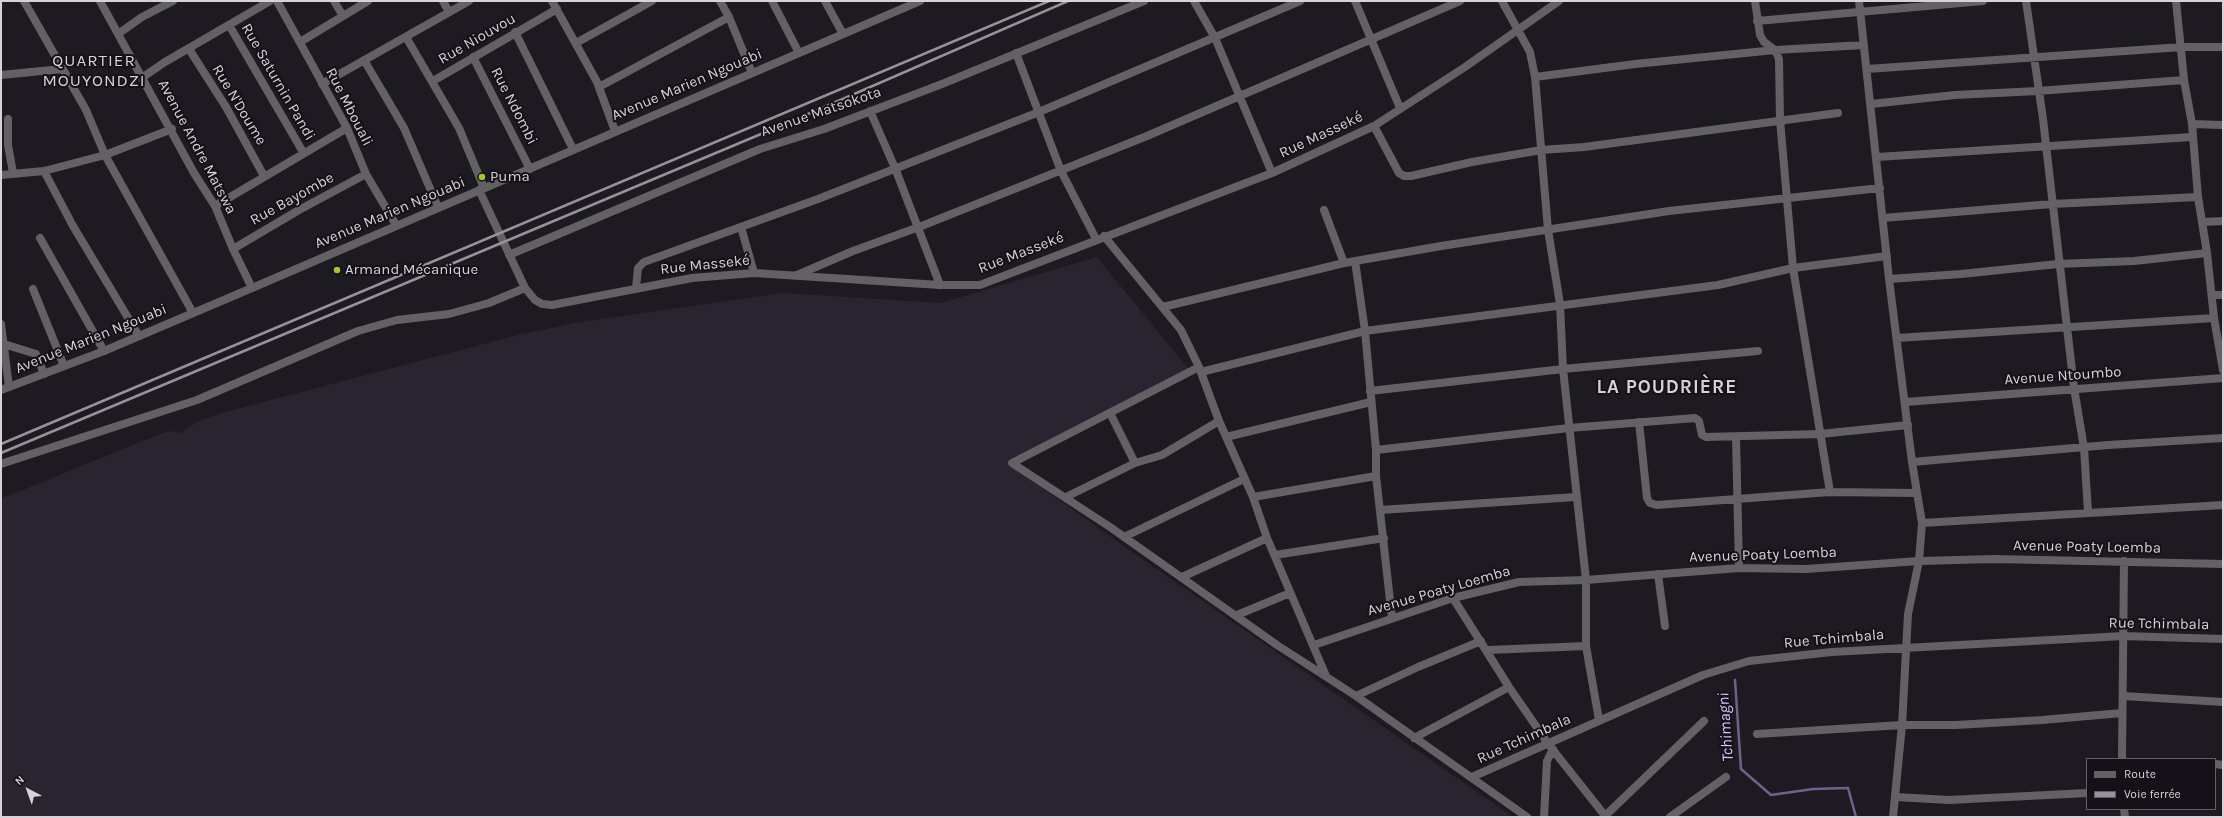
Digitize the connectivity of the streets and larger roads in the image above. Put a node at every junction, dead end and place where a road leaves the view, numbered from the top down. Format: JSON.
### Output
{"nodes":[{"id":1,"x":24,"y":1,"type":"edge"},
{"id":2,"x":100,"y":1,"type":"edge"},
{"id":3,"x":172,"y":1,"type":"edge"},
{"id":4,"x":270,"y":1,"type":"edge"},
{"id":5,"x":277,"y":1,"type":"edge"},
{"id":6,"x":334,"y":1,"type":"edge"},
{"id":7,"x":368,"y":1,"type":"edge"},
{"id":8,"x":443,"y":1,"type":"edge"},
{"id":9,"x":469,"y":1,"type":"edge"},
{"id":10,"x":552,"y":1,"type":"edge"},
{"id":11,"x":652,"y":1,"type":"edge"},
{"id":12,"x":720,"y":1,"type":"edge"},
{"id":13,"x":772,"y":1,"type":"edge"},
{"id":14,"x":825,"y":1,"type":"edge"},
{"id":15,"x":920,"y":1,"type":"edge"},
{"id":16,"x":1144,"y":1,"type":"edge"},
{"id":17,"x":1194,"y":1,"type":"edge"},
{"id":18,"x":1300,"y":1,"type":"edge"},
{"id":19,"x":1355,"y":1,"type":"edge"},
{"id":20,"x":1460,"y":1,"type":"edge"},
{"id":21,"x":1502,"y":1,"type":"edge"},
{"id":22,"x":1559,"y":1,"type":"edge"},
{"id":23,"x":1755,"y":1,"type":"edge"},
{"id":24,"x":1860,"y":1,"type":"edge"},
{"id":25,"x":1983,"y":1,"type":"edge"},
{"id":26,"x":2026,"y":1,"type":"edge"},
{"id":27,"x":2176,"y":1,"type":"edge"},
{"id":28,"x":163,"y":3,"type":"edge"},
{"id":29,"x":557,"y":9,"type":"junction"},
{"id":30,"x":1860,"y":11,"type":"junction"},
{"id":31,"x":449,"y":12,"type":"junction"},
{"id":32,"x":343,"y":16,"type":"junction"},
{"id":33,"x":729,"y":17,"type":"junction"},
{"id":34,"x":1757,"y":21,"type":"junction"},
{"id":35,"x":229,"y":25,"type":"junction"},
{"id":36,"x":1518,"y":30,"type":"junction"},
{"id":37,"x":514,"y":32,"type":"junction"},
{"id":38,"x":118,"y":34,"type":"junction"},
{"id":39,"x":843,"y":34,"type":"junction"},
{"id":40,"x":406,"y":36,"type":"junction"},
{"id":41,"x":1215,"y":38,"type":"junction"},
{"id":42,"x":1372,"y":39,"type":"junction"},
{"id":43,"x":300,"y":42,"type":"junction"},
{"id":44,"x":576,"y":43,"type":"junction"},
{"id":45,"x":1864,"y":45,"type":"junction"},
{"id":46,"x":2182,"y":47,"type":"junction"},
{"id":47,"x":2223,"y":47,"type":"edge"},
{"id":48,"x":189,"y":49,"type":"junction"},
{"id":49,"x":1774,"y":50,"type":"junction"},
{"id":50,"x":799,"y":53,"type":"junction"},
{"id":51,"x":1016,"y":53,"type":"junction"},
{"id":52,"x":473,"y":57,"type":"junction"},
{"id":53,"x":2033,"y":58,"type":"junction"},
{"id":54,"x":364,"y":60,"type":"junction"},
{"id":55,"x":62,"y":69,"type":"junction"},
{"id":56,"x":1867,"y":70,"type":"junction"},
{"id":57,"x":752,"y":73,"type":"junction"},
{"id":58,"x":1,"y":75,"type":"edge"},
{"id":59,"x":143,"y":77,"type":"junction"},
{"id":60,"x":1535,"y":77,"type":"junction"},
{"id":61,"x":2184,"y":80,"type":"junction"},
{"id":62,"x":433,"y":81,"type":"junction"},
{"id":63,"x":322,"y":84,"type":"junction"},
{"id":64,"x":600,"y":87,"type":"junction"},
{"id":65,"x":2038,"y":91,"type":"junction"},
{"id":66,"x":1240,"y":96,"type":"junction"},
{"id":67,"x":1871,"y":104,"type":"junction"},
{"id":68,"x":1400,"y":108,"type":"junction"},
{"id":69,"x":870,"y":111,"type":"junction"},
{"id":70,"x":1039,"y":112,"type":"junction"},
{"id":71,"x":1838,"y":113,"type":"dead end"},
{"id":72,"x":8,"y":119,"type":"dead end"},
{"id":73,"x":1780,"y":120,"type":"junction"},
{"id":74,"x":2192,"y":124,"type":"junction"},
{"id":75,"x":2223,"y":125,"type":"edge"},
{"id":76,"x":1374,"y":126,"type":"junction"},
{"id":77,"x":347,"y":128,"type":"junction"},
{"id":78,"x":172,"y":129,"type":"junction"},
{"id":79,"x":616,"y":131,"type":"junction"},
{"id":80,"x":2192,"y":137,"type":"junction"},
{"id":81,"x":2045,"y":146,"type":"junction"},
{"id":82,"x":573,"y":149,"type":"junction"},
{"id":83,"x":1541,"y":150,"type":"junction"},
{"id":84,"x":304,"y":152,"type":"junction"},
{"id":85,"x":105,"y":155,"type":"junction"},
{"id":86,"x":1877,"y":157,"type":"junction"},
{"id":87,"x":895,"y":168,"type":"junction"},
{"id":88,"x":530,"y":169,"type":"junction"},
{"id":89,"x":44,"y":170,"type":"junction"},
{"id":90,"x":1061,"y":171,"type":"junction"},
{"id":91,"x":13,"y":173,"type":"junction"},
{"id":92,"x":1272,"y":173,"type":"junction"},
{"id":93,"x":366,"y":174,"type":"junction"},
{"id":94,"x":1,"y":175,"type":"edge"},
{"id":95,"x":264,"y":176,"type":"junction"},
{"id":96,"x":1880,"y":188,"type":"junction"},
{"id":97,"x":481,"y":189,"type":"junction"},
{"id":98,"x":2198,"y":197,"type":"junction"},
{"id":99,"x":1786,"y":198,"type":"junction"},
{"id":100,"x":2052,"y":204,"type":"junction"},
{"id":101,"x":215,"y":206,"type":"junction"},
{"id":102,"x":438,"y":207,"type":"junction"},
{"id":103,"x":1324,"y":210,"type":"dead end"},
{"id":104,"x":1883,"y":218,"type":"junction"},
{"id":105,"x":2223,"y":221,"type":"edge"},
{"id":106,"x":2202,"y":222,"type":"junction"},
{"id":107,"x":396,"y":225,"type":"junction"},
{"id":108,"x":740,"y":227,"type":"junction"},
{"id":109,"x":919,"y":227,"type":"junction"},
{"id":110,"x":1548,"y":230,"type":"junction"},
{"id":111,"x":40,"y":238,"type":"dead end"},
{"id":112,"x":1100,"y":238,"type":"junction"},
{"id":113,"x":233,"y":249,"type":"junction"},
{"id":114,"x":2207,"y":253,"type":"junction"},
{"id":115,"x":509,"y":255,"type":"junction"},
{"id":116,"x":1887,"y":256,"type":"junction"},
{"id":117,"x":1355,"y":261,"type":"junction"},
{"id":118,"x":1344,"y":263,"type":"junction"},
{"id":119,"x":2058,"y":264,"type":"junction"},
{"id":120,"x":1793,"y":268,"type":"junction"},
{"id":121,"x":754,"y":273,"type":"junction"},
{"id":122,"x":795,"y":276,"type":"junction"},
{"id":123,"x":1889,"y":279,"type":"junction"},
{"id":124,"x":940,"y":285,"type":"junction"},
{"id":125,"x":252,"y":288,"type":"junction"},
{"id":126,"x":525,"y":288,"type":"junction"},
{"id":127,"x":636,"y":288,"type":"junction"},
{"id":128,"x":33,"y":289,"type":"dead end"},
{"id":129,"x":2212,"y":295,"type":"junction"},
{"id":130,"x":2223,"y":295,"type":"edge"},
{"id":131,"x":1560,"y":304,"type":"junction"},
{"id":132,"x":1162,"y":307,"type":"junction"},
{"id":133,"x":193,"y":313,"type":"junction"},
{"id":134,"x":2214,"y":318,"type":"junction"},
{"id":135,"x":1,"y":324,"type":"edge"},
{"id":136,"x":2066,"y":327,"type":"junction"},
{"id":137,"x":1365,"y":331,"type":"junction"},
{"id":138,"x":139,"y":336,"type":"junction"},
{"id":139,"x":1897,"y":338,"type":"junction"},
{"id":140,"x":2,"y":343,"type":"edge"},
{"id":141,"x":104,"y":350,"type":"junction"},
{"id":142,"x":1758,"y":351,"type":"dead end"},
{"id":143,"x":64,"y":366,"type":"junction"},
{"id":144,"x":1200,"y":369,"type":"junction"},
{"id":145,"x":1563,"y":369,"type":"junction"},
{"id":146,"x":2223,"y":370,"type":"edge"},
{"id":147,"x":44,"y":374,"type":"junction"},
{"id":148,"x":2223,"y":378,"type":"edge"},
{"id":149,"x":9,"y":387,"type":"junction"},
{"id":150,"x":2074,"y":388,"type":"junction"},
{"id":151,"x":1,"y":390,"type":"edge"},
{"id":152,"x":1370,"y":391,"type":"junction"},
{"id":153,"x":1371,"y":402,"type":"junction"},
{"id":154,"x":1905,"y":402,"type":"junction"},
{"id":155,"x":1110,"y":413,"type":"junction"},
{"id":156,"x":1219,"y":421,"type":"junction"},
{"id":157,"x":1640,"y":422,"type":"junction"},
{"id":158,"x":1908,"y":425,"type":"junction"},
{"id":159,"x":1569,"y":428,"type":"junction"},
{"id":160,"x":1820,"y":434,"type":"junction"},
{"id":161,"x":1226,"y":437,"type":"junction"},
{"id":162,"x":1736,"y":437,"type":"junction"},
{"id":163,"x":2223,"y":438,"type":"edge"},
{"id":164,"x":2084,"y":448,"type":"junction"},
{"id":165,"x":1376,"y":450,"type":"junction"},
{"id":166,"x":1912,"y":462,"type":"junction"},
{"id":167,"x":1,"y":464,"type":"edge"},
{"id":168,"x":1136,"y":464,"type":"junction"},
{"id":169,"x":1376,"y":476,"type":"junction"},
{"id":170,"x":1244,"y":479,"type":"junction"},
{"id":171,"x":1830,"y":492,"type":"junction"},
{"id":172,"x":1916,"y":492,"type":"junction"},
{"id":173,"x":1066,"y":497,"type":"junction"},
{"id":174,"x":1253,"y":497,"type":"junction"},
{"id":175,"x":1576,"y":497,"type":"junction"},
{"id":176,"x":1737,"y":498,"type":"junction"},
{"id":177,"x":2223,"y":505,"type":"edge"},
{"id":178,"x":1380,"y":510,"type":"junction"},
{"id":179,"x":2088,"y":512,"type":"junction"},
{"id":180,"x":1922,"y":523,"type":"junction"},
{"id":181,"x":1124,"y":537,"type":"junction"},
{"id":182,"x":1268,"y":538,"type":"junction"},
{"id":183,"x":1384,"y":538,"type":"junction"},
{"id":184,"x":1275,"y":555,"type":"junction"},
{"id":185,"x":1919,"y":561,"type":"junction"},
{"id":186,"x":2124,"y":561,"type":"junction"},
{"id":187,"x":2223,"y":564,"type":"edge"},
{"id":188,"x":1739,"y":568,"type":"junction"},
{"id":189,"x":1658,"y":574,"type":"junction"},
{"id":190,"x":1182,"y":577,"type":"junction"},
{"id":191,"x":1586,"y":580,"type":"junction"},
{"id":192,"x":1290,"y":593,"type":"junction"},
{"id":193,"x":1453,"y":598,"type":"junction"},
{"id":194,"x":1237,"y":615,"type":"junction"},
{"id":195,"x":1392,"y":618,"type":"junction"},
{"id":196,"x":1665,"y":626,"type":"dead end"},
{"id":197,"x":2123,"y":636,"type":"junction"},
{"id":198,"x":2223,"y":639,"type":"edge"},
{"id":199,"x":1481,"y":642,"type":"junction"},
{"id":200,"x":1314,"y":644,"type":"junction"},
{"id":201,"x":1586,"y":646,"type":"junction"},
{"id":202,"x":1907,"y":647,"type":"junction"},
{"id":203,"x":1488,"y":650,"type":"junction"},
{"id":204,"x":1326,"y":676,"type":"junction"},
{"id":205,"x":1509,"y":687,"type":"junction"},
{"id":206,"x":1356,"y":696,"type":"junction"},
{"id":207,"x":2123,"y":696,"type":"junction"},
{"id":208,"x":2223,"y":702,"type":"edge"},
{"id":209,"x":2122,"y":713,"type":"junction"},
{"id":210,"x":1599,"y":720,"type":"junction"},
{"id":211,"x":1704,"y":721,"type":"dead end"},
{"id":212,"x":1902,"y":725,"type":"junction"},
{"id":213,"x":1757,"y":734,"type":"dead end"},
{"id":214,"x":1414,"y":738,"type":"junction"},
{"id":215,"x":1551,"y":747,"type":"junction"},
{"id":216,"x":2122,"y":758,"type":"edge"},
{"id":217,"x":1472,"y":777,"type":"junction"},
{"id":218,"x":1726,"y":777,"type":"dead end"},
{"id":219,"x":2086,"y":793,"type":"edge"},
{"id":220,"x":1896,"y":797,"type":"junction"},
{"id":221,"x":1606,"y":816,"type":"edge"},
{"id":222,"x":1527,"y":817,"type":"edge"},
{"id":223,"x":1544,"y":817,"type":"edge"},
{"id":224,"x":1670,"y":817,"type":"edge"},
{"id":225,"x":1893,"y":817,"type":"edge"}],
"edges":[{"from":1,"to":55,"type":"street"},
{"from":2,"to":38,"type":"street","name":"Avenue Andre Matswa"},
{"from":3,"to":28,"type":"street"},
{"from":4,"to":35,"type":"street"},
{"from":5,"to":43,"type":"street","name":"Rue Mbouali"},
{"from":6,"to":32,"type":"street"},
{"from":7,"to":32,"type":"street"},
{"from":8,"to":31,"type":"street"},
{"from":9,"to":31,"type":"street"},
{"from":10,"to":29,"type":"street"},
{"from":11,"to":44,"type":"street"},
{"from":12,"to":33,"type":"street"},
{"from":13,"to":50,"type":"street"},
{"from":14,"to":39,"type":"street"},
{"from":15,"to":39,"type":"street","name":"Avenue Marien Ngouabi"},
{"from":16,"to":51,"type":"street","name":"Avenue Matsokota"},
{"from":17,"to":41,"type":"street"},
{"from":18,"to":41,"type":"street"},
{"from":19,"to":42,"type":"street"},
{"from":20,"to":42,"type":"street"},
{"from":21,"to":36,"type":"street"},
{"from":22,"to":36,"type":"street","name":"Rue Masseké"},
{"from":23,"to":34,"type":"street"},
{"from":24,"to":30,"type":"street"},
{"from":25,"to":30,"type":"street"},
{"from":26,"to":53,"type":"street"},
{"from":27,"to":46,"type":"street"},
{"from":28,"to":38,"type":"street"},
{"from":29,"to":37,"type":"street","name":"Rue Niouvou"},
{"from":29,"to":44,"type":"street"},
{"from":30,"to":34,"type":"street"},
{"from":30,"to":45,"type":"street"},
{"from":31,"to":40,"type":"street"},
{"from":32,"to":43,"type":"street"},
{"from":33,"to":57,"type":"street"},
{"from":33,"to":64,"type":"street"},
{"from":34,"to":49,"type":"street"},
{"from":35,"to":48,"type":"street"},
{"from":35,"to":84,"type":"street","name":"Rue Saturnin Pandi"},
{"from":36,"to":60,"type":"street"},
{"from":36,"to":68,"type":"street","name":"Rue Masseké"},
{"from":37,"to":52,"type":"street","name":"Rue Niouvou"},
{"from":37,"to":82,"type":"street"},
{"from":38,"to":59,"type":"street","name":"Avenue Andre Matswa"},
{"from":39,"to":50,"type":"street","name":"Avenue Marien Ngouabi"},
{"from":40,"to":54,"type":"street"},
{"from":40,"to":62,"type":"street","name":"Rue Masseké"},
{"from":41,"to":66,"type":"street"},
{"from":41,"to":70,"type":"street"},
{"from":42,"to":66,"type":"street"},
{"from":42,"to":68,"type":"street"},
{"from":43,"to":63,"type":"street","name":"Rue Mbouali"},
{"from":44,"to":64,"type":"street"},
{"from":45,"to":49,"type":"street"},
{"from":45,"to":56,"type":"street"},
{"from":46,"to":47,"type":"street"},
{"from":46,"to":53,"type":"street"},
{"from":46,"to":61,"type":"street"},
{"from":48,"to":59,"type":"street"},
{"from":48,"to":95,"type":"street","name":"Rue N'Doume"},
{"from":49,"to":60,"type":"street"},
{"from":49,"to":73,"type":"street"},
{"from":50,"to":57,"type":"street","name":"Avenue Marien Ngouabi"},
{"from":51,"to":69,"type":"street","name":"Avenue Matsokota"},
{"from":51,"to":70,"type":"street"},
{"from":52,"to":62,"type":"street","name":"Rue Niouvou"},
{"from":52,"to":88,"type":"street","name":"Rue Ndombi"},
{"from":53,"to":56,"type":"street"},
{"from":53,"to":65,"type":"street"},
{"from":54,"to":63,"type":"street"},
{"from":54,"to":102,"type":"street"},
{"from":55,"to":58,"type":"street"},
{"from":55,"to":85,"type":"street"},
{"from":56,"to":67,"type":"street"},
{"from":57,"to":79,"type":"street","name":"Avenue Marien Ngouabi"},
{"from":59,"to":78,"type":"street","name":"Avenue Andre Matswa"},
{"from":60,"to":83,"type":"street"},
{"from":61,"to":65,"type":"street"},
{"from":61,"to":74,"type":"street"},
{"from":62,"to":97,"type":"street","name":"Rue Masseké"},
{"from":63,"to":77,"type":"street","name":"Rue Mbouali"},
{"from":64,"to":79,"type":"street"},
{"from":65,"to":67,"type":"street"},
{"from":65,"to":81,"type":"street"},
{"from":66,"to":90,"type":"street"},
{"from":66,"to":92,"type":"street"},
{"from":67,"to":86,"type":"street"},
{"from":68,"to":76,"type":"street","name":"Rue Masseké"},
{"from":69,"to":87,"type":"street"},
{"from":69,"to":115,"type":"street","name":"Avenue Matsokota"},
{"from":70,"to":87,"type":"street"},
{"from":70,"to":90,"type":"street"},
{"from":71,"to":73,"type":"street"},
{"from":72,"to":91,"type":"street"},
{"from":73,"to":83,"type":"street"},
{"from":73,"to":99,"type":"street"},
{"from":74,"to":75,"type":"street"},
{"from":74,"to":80,"type":"street"},
{"from":76,"to":83,"type":"street"},
{"from":76,"to":92,"type":"street","name":"Rue Masseké"},
{"from":77,"to":84,"type":"street"},
{"from":77,"to":93,"type":"street","name":"Rue Mbouali"},
{"from":78,"to":85,"type":"street"},
{"from":78,"to":101,"type":"street","name":"Avenue Andre Matswa"},
{"from":79,"to":82,"type":"street","name":"Avenue Marien Ngouabi"},
{"from":80,"to":81,"type":"street"},
{"from":80,"to":98,"type":"street"},
{"from":81,"to":86,"type":"street"},
{"from":81,"to":100,"type":"street"},
{"from":82,"to":88,"type":"street","name":"Avenue Marien Ngouabi"},
{"from":83,"to":110,"type":"street"},
{"from":84,"to":95,"type":"street"},
{"from":85,"to":89,"type":"street"},
{"from":85,"to":133,"type":"street"},
{"from":86,"to":96,"type":"street"},
{"from":87,"to":108,"type":"street"},
{"from":87,"to":109,"type":"street"},
{"from":88,"to":97,"type":"street","name":"Avenue Marien Ngouabi"},
{"from":89,"to":91,"type":"street"},
{"from":89,"to":138,"type":"street"},
{"from":90,"to":109,"type":"street"},
{"from":90,"to":112,"type":"street"},
{"from":91,"to":94,"type":"street"},
{"from":92,"to":112,"type":"street","name":"Rue Masseké"},
{"from":93,"to":107,"type":"street","name":"Rue Mbouali"},
{"from":93,"to":113,"type":"street","name":"Rue Bayombe"},
{"from":95,"to":101,"type":"street"},
{"from":96,"to":99,"type":"street"},
{"from":96,"to":104,"type":"street"},
{"from":97,"to":102,"type":"street","name":"Avenue Marien Ngouabi"},
{"from":97,"to":115,"type":"street","name":"Rue Masseké"},
{"from":98,"to":100,"type":"street"},
{"from":98,"to":106,"type":"street"},
{"from":99,"to":110,"type":"street"},
{"from":99,"to":120,"type":"street"},
{"from":100,"to":104,"type":"street"},
{"from":100,"to":119,"type":"street"},
{"from":101,"to":113,"type":"street","name":"Avenue Andre Matswa"},
{"from":102,"to":107,"type":"street","name":"Avenue Marien Ngouabi"},
{"from":103,"to":118,"type":"street"},
{"from":104,"to":116,"type":"street"},
{"from":105,"to":106,"type":"street"},
{"from":106,"to":114,"type":"street"},
{"from":107,"to":125,"type":"street","name":"Avenue Marien Ngouabi"},
{"from":108,"to":121,"type":"street"},
{"from":108,"to":127,"type":"street"},
{"from":109,"to":122,"type":"street"},
{"from":109,"to":124,"type":"street"},
{"from":110,"to":117,"type":"street"},
{"from":110,"to":131,"type":"street"},
{"from":111,"to":141,"type":"street"},
{"from":112,"to":124,"type":"street","name":"Rue Masseké"},
{"from":112,"to":132,"type":"street"},
{"from":113,"to":125,"type":"street","name":"Avenue Andre Matswa"},
{"from":114,"to":119,"type":"street"},
{"from":114,"to":129,"type":"street"},
{"from":115,"to":126,"type":"street","name":"Rue Masseké"},
{"from":116,"to":120,"type":"street"},
{"from":116,"to":123,"type":"street"},
{"from":117,"to":118,"type":"street"},
{"from":117,"to":137,"type":"street"},
{"from":118,"to":132,"type":"street"},
{"from":119,"to":123,"type":"street"},
{"from":119,"to":136,"type":"street"},
{"from":120,"to":131,"type":"street"},
{"from":120,"to":160,"type":"street"},
{"from":121,"to":122,"type":"street","name":"Rue Masseké"},
{"from":121,"to":127,"type":"street","name":"Rue Masseké"},
{"from":122,"to":124,"type":"street","name":"Rue Masseké"},
{"from":123,"to":139,"type":"street"},
{"from":125,"to":133,"type":"street","name":"Avenue Marien Ngouabi"},
{"from":126,"to":127,"type":"street","name":"Rue Masseké"},
{"from":126,"to":167,"type":"street"},
{"from":128,"to":143,"type":"street"},
{"from":129,"to":130,"type":"street"},
{"from":129,"to":134,"type":"street"},
{"from":131,"to":137,"type":"street"},
{"from":131,"to":145,"type":"street"},
{"from":132,"to":144,"type":"street"},
{"from":133,"to":138,"type":"street","name":"Avenue Marien Ngouabi"},
{"from":134,"to":136,"type":"street"},
{"from":134,"to":146,"type":"street"},
{"from":135,"to":140,"type":"street"},
{"from":136,"to":139,"type":"street"},
{"from":136,"to":150,"type":"street"},
{"from":137,"to":144,"type":"street"},
{"from":137,"to":152,"type":"street"},
{"from":138,"to":141,"type":"street","name":"Avenue Marien Ngouabi"},
{"from":139,"to":154,"type":"street"},
{"from":140,"to":147,"type":"street"},
{"from":140,"to":149,"type":"street"},
{"from":141,"to":143,"type":"street","name":"Avenue Marien Ngouabi"},
{"from":142,"to":145,"type":"street"},
{"from":143,"to":147,"type":"street","name":"Avenue Marien Ngouabi"},
{"from":144,"to":155,"type":"street"},
{"from":144,"to":156,"type":"street"},
{"from":145,"to":152,"type":"street"},
{"from":145,"to":159,"type":"street"},
{"from":147,"to":149,"type":"street","name":"Avenue Marien Ngouabi"},
{"from":148,"to":150,"type":"street","name":"Avenue Ntoumbo"},
{"from":149,"to":151,"type":"street","name":"Avenue Marien Ngouabi"},
{"from":150,"to":154,"type":"street","name":"Avenue Ntoumbo"},
{"from":150,"to":164,"type":"street"},
{"from":152,"to":153,"type":"street"},
{"from":153,"to":161,"type":"street"},
{"from":153,"to":165,"type":"street"},
{"from":154,"to":158,"type":"street"},
{"from":155,"to":168,"type":"street"},
{"from":155,"to":173,"type":"street"},
{"from":156,"to":161,"type":"street"},
{"from":156,"to":168,"type":"street"},
{"from":157,"to":159,"type":"street"},
{"from":157,"to":162,"type":"street"},
{"from":157,"to":176,"type":"street"},
{"from":158,"to":160,"type":"street"},
{"from":158,"to":166,"type":"street"},
{"from":159,"to":165,"type":"street"},
{"from":159,"to":175,"type":"street"},
{"from":160,"to":162,"type":"street"},
{"from":160,"to":171,"type":"street"},
{"from":161,"to":170,"type":"street"},
{"from":162,"to":176,"type":"street"},
{"from":163,"to":164,"type":"street"},
{"from":164,"to":166,"type":"street"},
{"from":164,"to":179,"type":"street"},
{"from":165,"to":169,"type":"street"},
{"from":166,"to":172,"type":"street"},
{"from":168,"to":173,"type":"street"},
{"from":169,"to":174,"type":"street"},
{"from":169,"to":178,"type":"street"},
{"from":170,"to":174,"type":"street"},
{"from":170,"to":181,"type":"street"},
{"from":171,"to":172,"type":"street"},
{"from":171,"to":176,"type":"street"},
{"from":172,"to":180,"type":"street"},
{"from":173,"to":181,"type":"street"},
{"from":174,"to":182,"type":"street"},
{"from":175,"to":178,"type":"street"},
{"from":175,"to":191,"type":"street"},
{"from":176,"to":188,"type":"street"},
{"from":177,"to":179,"type":"street"},
{"from":178,"to":183,"type":"street"},
{"from":179,"to":180,"type":"street"},
{"from":180,"to":185,"type":"street"},
{"from":181,"to":190,"type":"street"},
{"from":182,"to":184,"type":"street"},
{"from":182,"to":190,"type":"street"},
{"from":183,"to":184,"type":"street"},
{"from":183,"to":195,"type":"street"},
{"from":184,"to":192,"type":"street"},
{"from":185,"to":186,"type":"street","name":"Avenue Poaty Loemba"},
{"from":185,"to":188,"type":"street","name":"Avenue Poaty Loemba"},
{"from":185,"to":202,"type":"street"},
{"from":186,"to":187,"type":"street","name":"Avenue Poaty Loemba"},
{"from":186,"to":197,"type":"street"},
{"from":188,"to":189,"type":"street","name":"Avenue Poaty Loemba"},
{"from":189,"to":191,"type":"street","name":"Avenue Poaty Loemba"},
{"from":189,"to":196,"type":"street"},
{"from":190,"to":194,"type":"street"},
{"from":191,"to":193,"type":"street","name":"Avenue Poaty Loemba"},
{"from":191,"to":201,"type":"street"},
{"from":192,"to":194,"type":"street"},
{"from":192,"to":200,"type":"street"},
{"from":193,"to":195,"type":"street","name":"Avenue Poaty Loemba"},
{"from":193,"to":199,"type":"street"},
{"from":194,"to":204,"type":"street"},
{"from":195,"to":200,"type":"street","name":"Avenue Poaty Loemba"},
{"from":197,"to":198,"type":"street","name":"Rue Tchimbala"},
{"from":197,"to":202,"type":"street","name":"Rue Tchimbala"},
{"from":197,"to":207,"type":"street"},
{"from":199,"to":203,"type":"street"},
{"from":199,"to":206,"type":"street"},
{"from":200,"to":204,"type":"street"},
{"from":201,"to":203,"type":"street"},
{"from":201,"to":210,"type":"street"},
{"from":202,"to":210,"type":"street","name":"Rue Tchimbala"},
{"from":202,"to":212,"type":"street"},
{"from":203,"to":205,"type":"street"},
{"from":204,"to":206,"type":"street"},
{"from":205,"to":214,"type":"street"},
{"from":205,"to":215,"type":"street"},
{"from":206,"to":214,"type":"street"},
{"from":207,"to":208,"type":"street"},
{"from":207,"to":209,"type":"street"},
{"from":209,"to":212,"type":"street"},
{"from":209,"to":216,"type":"street"},
{"from":210,"to":215,"type":"street","name":"Rue Tchimbala"},
{"from":211,"to":221,"type":"street"},
{"from":212,"to":213,"type":"street"},
{"from":212,"to":220,"type":"street"},
{"from":214,"to":217,"type":"street"},
{"from":215,"to":217,"type":"street","name":"Rue Tchimbala"},
{"from":215,"to":221,"type":"street"},
{"from":215,"to":223,"type":"street"},
{"from":217,"to":222,"type":"street"},
{"from":218,"to":224,"type":"street"},
{"from":219,"to":220,"type":"street"},
{"from":220,"to":225,"type":"street"}]}
